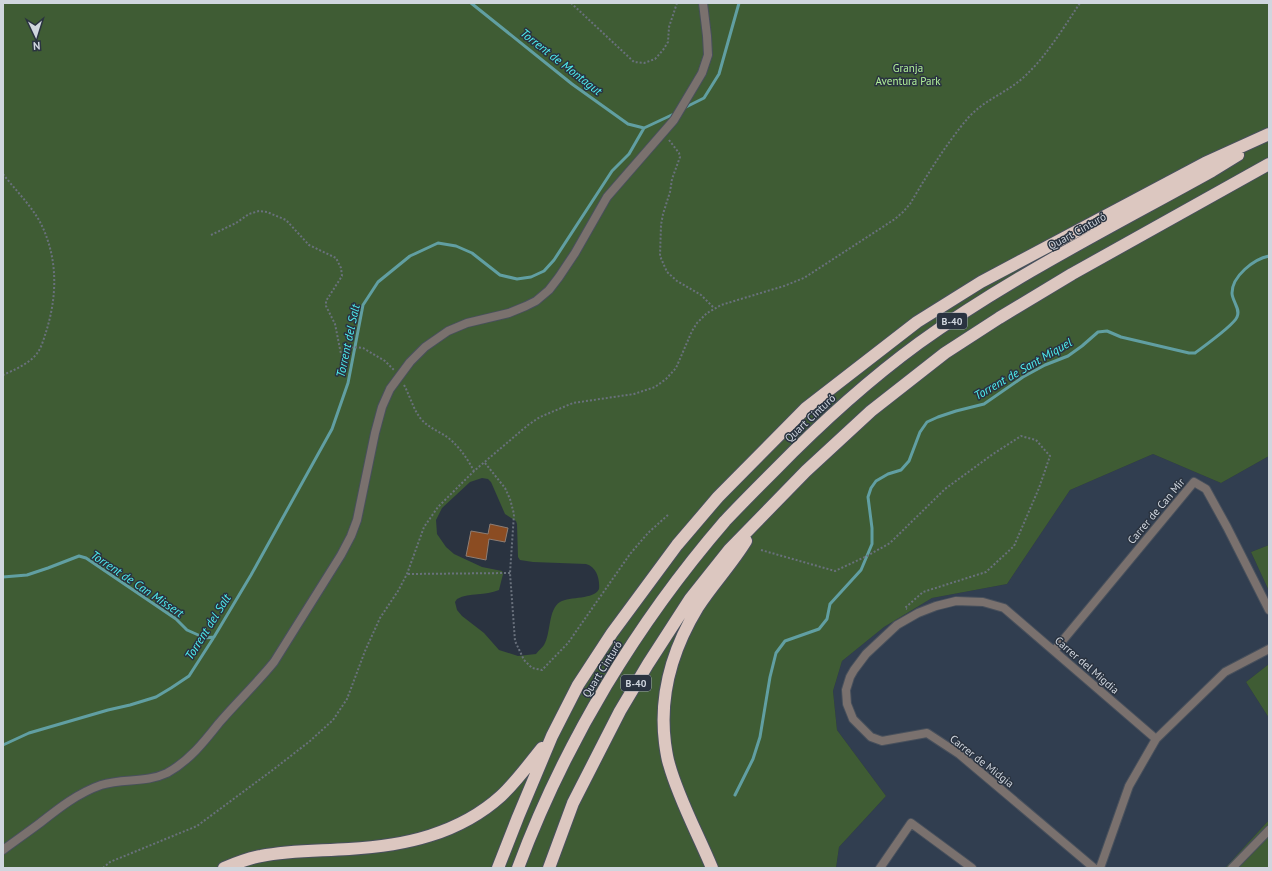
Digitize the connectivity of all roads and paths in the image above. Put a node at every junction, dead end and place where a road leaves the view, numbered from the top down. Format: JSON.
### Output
{"nodes":[{"id":1,"x":571,"y":3,"type":"edge"},
{"id":2,"x":677,"y":3,"type":"edge"},
{"id":3,"x":703,"y":3,"type":"edge"},
{"id":4,"x":1080,"y":3,"type":"edge"},
{"id":5,"x":663,"y":132,"type":"junction"},
{"id":6,"x":1269,"y":135,"type":"edge"},
{"id":7,"x":1269,"y":164,"type":"edge"},
{"id":8,"x":3,"y":174,"type":"edge"},
{"id":9,"x":211,"y":235,"type":"dead end"},
{"id":10,"x":714,"y":308,"type":"junction"},
{"id":11,"x":3,"y":376,"type":"edge"},
{"id":12,"x":399,"y":376,"type":"junction"},
{"id":13,"x":485,"y":463,"type":"junction"},
{"id":14,"x":474,"y":471,"type":"junction"},
{"id":15,"x":669,"y":514,"type":"dead end"},
{"id":16,"x":760,"y":519,"type":"junction"},
{"id":17,"x":761,"y":550,"type":"dead end"},
{"id":18,"x":510,"y":573,"type":"junction"},
{"id":19,"x":407,"y":574,"type":"junction"},
{"id":20,"x":1004,"y":608,"type":"joint"},
{"id":21,"x":1269,"y":610,"type":"edge"},
{"id":22,"x":918,"y":613,"type":"junction"},
{"id":23,"x":1269,"y":649,"type":"edge"},
{"id":24,"x":1054,"y":651,"type":"junction"},
{"id":25,"x":552,"y":736,"type":"junction"},
{"id":26,"x":1156,"y":739,"type":"junction"},
{"id":27,"x":1269,"y":830,"type":"edge"},
{"id":28,"x":3,"y":850,"type":"edge"},
{"id":29,"x":103,"y":868,"type":"edge"},
{"id":30,"x":224,"y":868,"type":"edge"},
{"id":31,"x":498,"y":868,"type":"edge"},
{"id":32,"x":518,"y":868,"type":"edge"},
{"id":33,"x":548,"y":868,"type":"edge"},
{"id":34,"x":712,"y":868,"type":"edge"},
{"id":35,"x":880,"y":868,"type":"edge"},
{"id":36,"x":972,"y":868,"type":"edge"},
{"id":37,"x":1094,"y":868,"type":"edge"},
{"id":38,"x":1100,"y":868,"type":"edge"},
{"id":39,"x":1232,"y":868,"type":"edge"}],
"edges":[{"from":1,"to":2,"type":"path"},
{"from":3,"to":5,"type":"street"},
{"from":4,"to":10,"type":"path"},
{"from":5,"to":10,"type":"path"},
{"from":5,"to":12,"type":"street"},
{"from":6,"to":25,"type":"highway"},
{"from":6,"to":32,"type":"highway","name":"Quart Cinturó","number":"B-40"},
{"from":7,"to":16,"type":"highway","number":"B-40"},
{"from":8,"to":11,"type":"path"},
{"from":9,"to":12,"type":"path"},
{"from":10,"to":13,"type":"path"},
{"from":12,"to":14,"type":"path"},
{"from":12,"to":28,"type":"street"},
{"from":13,"to":14,"type":"path"},
{"from":13,"to":18,"type":"path"},
{"from":14,"to":19,"type":"path"},
{"from":15,"to":18,"type":"path"},
{"from":16,"to":33,"type":"highway","number":"B-40"},
{"from":16,"to":34,"type":"highway"},
{"from":17,"to":22,"type":"path"},
{"from":18,"to":19,"type":"path"},
{"from":19,"to":29,"type":"path"},
{"from":20,"to":22,"type":"street","name":"Carrer de Midgia"},
{"from":20,"to":24,"type":"street","name":"Carrer del Migdia"},
{"from":21,"to":24,"type":"street","name":"Carrer de Can Mir"},
{"from":22,"to":37,"type":"street","name":"Carrer de Midgia"},
{"from":23,"to":26,"type":"street"},
{"from":24,"to":26,"type":"street","name":"Carrer del Migdia"},
{"from":25,"to":30,"type":"highway"},
{"from":25,"to":31,"type":"highway"},
{"from":26,"to":38,"type":"street"},
{"from":27,"to":39,"type":"street"},
{"from":35,"to":36,"type":"street"}]}
